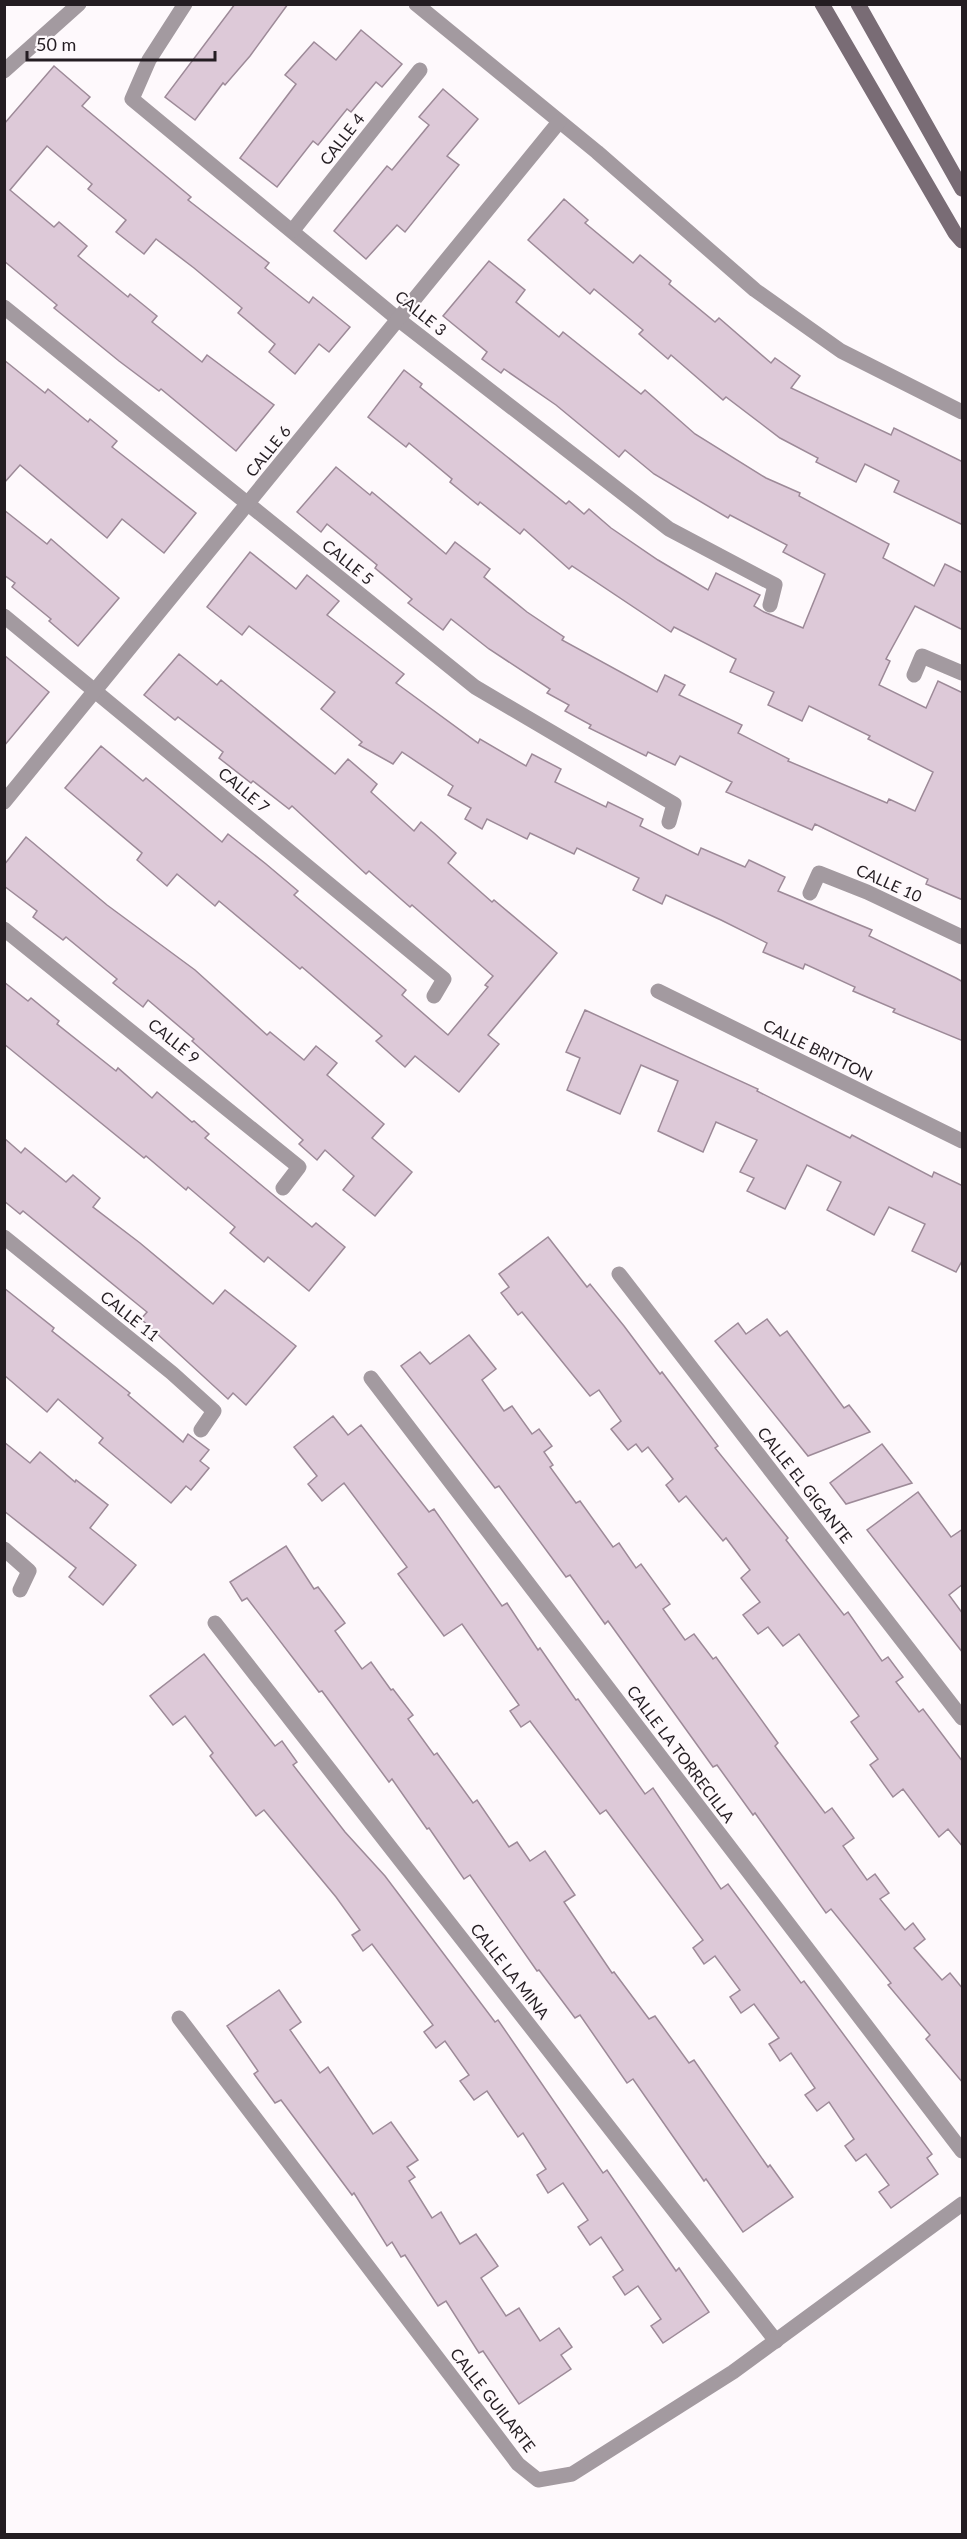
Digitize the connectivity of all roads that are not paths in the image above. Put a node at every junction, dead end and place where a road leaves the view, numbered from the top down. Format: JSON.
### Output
{"nodes":[{"id":1,"x":78,"y":4,"type":"edge"},
{"id":2,"x":185,"y":4,"type":"edge"},
{"id":3,"x":416,"y":4,"type":"edge"},
{"id":4,"x":822,"y":4,"type":"edge"},
{"id":5,"x":858,"y":4,"type":"edge"},
{"id":6,"x":420,"y":70,"type":"dead end"},
{"id":7,"x":4,"y":71,"type":"edge"},
{"id":8,"x":559,"y":122,"type":"junction"},
{"id":9,"x":963,"y":189,"type":"edge"},
{"id":10,"x":293,"y":230,"type":"junction"},
{"id":11,"x":963,"y":241,"type":"edge"},
{"id":12,"x":4,"y":306,"type":"edge"},
{"id":13,"x":399,"y":320,"type":"junction"},
{"id":14,"x":963,"y":412,"type":"edge"},
{"id":15,"x":248,"y":504,"type":"junction"},
{"id":16,"x":770,"y":605,"type":"dead end"},
{"id":17,"x":4,"y":616,"type":"edge"},
{"id":18,"x":963,"y":673,"type":"edge"},
{"id":19,"x":914,"y":675,"type":"dead end"},
{"id":20,"x":96,"y":691,"type":"junction"},
{"id":21,"x":4,"y":802,"type":"edge"},
{"id":22,"x":669,"y":822,"type":"dead end"},
{"id":23,"x":810,"y":893,"type":"dead end"},
{"id":24,"x":4,"y":928,"type":"edge"},
{"id":25,"x":963,"y":937,"type":"edge"},
{"id":26,"x":658,"y":991,"type":"dead end"},
{"id":27,"x":434,"y":996,"type":"dead end"},
{"id":28,"x":963,"y":1141,"type":"edge"},
{"id":29,"x":283,"y":1188,"type":"dead end"},
{"id":30,"x":4,"y":1237,"type":"edge"},
{"id":31,"x":619,"y":1274,"type":"dead end"},
{"id":32,"x":371,"y":1378,"type":"dead end"},
{"id":33,"x":201,"y":1430,"type":"dead end"},
{"id":34,"x":4,"y":1549,"type":"edge"},
{"id":35,"x":21,"y":1590,"type":"dead end"},
{"id":36,"x":215,"y":1623,"type":"dead end"},
{"id":37,"x":963,"y":1718,"type":"edge"},
{"id":38,"x":179,"y":2018,"type":"dead end"},
{"id":39,"x":963,"y":2151,"type":"edge"},
{"id":40,"x":963,"y":2204,"type":"edge"},
{"id":41,"x":776,"y":2341,"type":"junction"}],
"edges":[{"from":1,"to":7,"type":"street"},
{"from":2,"to":10,"type":"street","name":"CALLE 3"},
{"from":3,"to":8,"type":"street"},
{"from":4,"to":11,"type":"main road"},
{"from":5,"to":9,"type":"main road"},
{"from":6,"to":10,"type":"street","name":"CALLE 4"},
{"from":8,"to":13,"type":"street","name":"CALLE 6"},
{"from":8,"to":14,"type":"street"},
{"from":10,"to":13,"type":"street","name":"CALLE 3"},
{"from":12,"to":15,"type":"street","name":"CALLE 5"},
{"from":13,"to":15,"type":"street","name":"CALLE 6"},
{"from":13,"to":16,"type":"street","name":"CALLE 3"},
{"from":15,"to":20,"type":"street","name":"CALLE 6"},
{"from":15,"to":22,"type":"street","name":"CALLE 5"},
{"from":17,"to":20,"type":"street","name":"CALLE 7"},
{"from":18,"to":19,"type":"street"},
{"from":20,"to":21,"type":"street","name":"CALLE 6"},
{"from":20,"to":27,"type":"street","name":"CALLE 7"},
{"from":23,"to":25,"type":"street","name":"CALLE 10"},
{"from":24,"to":29,"type":"street","name":"CALLE 9"},
{"from":26,"to":28,"type":"street","name":"CALLE BRITTON"},
{"from":30,"to":33,"type":"street","name":"CALLE 11"},
{"from":31,"to":37,"type":"street","name":"CALLE EL GIGANTE"},
{"from":32,"to":39,"type":"street","name":"CALLE LA TORRECILLA"},
{"from":34,"to":35,"type":"street"},
{"from":36,"to":41,"type":"street","name":"CALLE LA MINA"},
{"from":38,"to":41,"type":"street","name":"CALLE GUILARTE"},
{"from":40,"to":41,"type":"street","name":"CALLE GUILARTE"}]}
